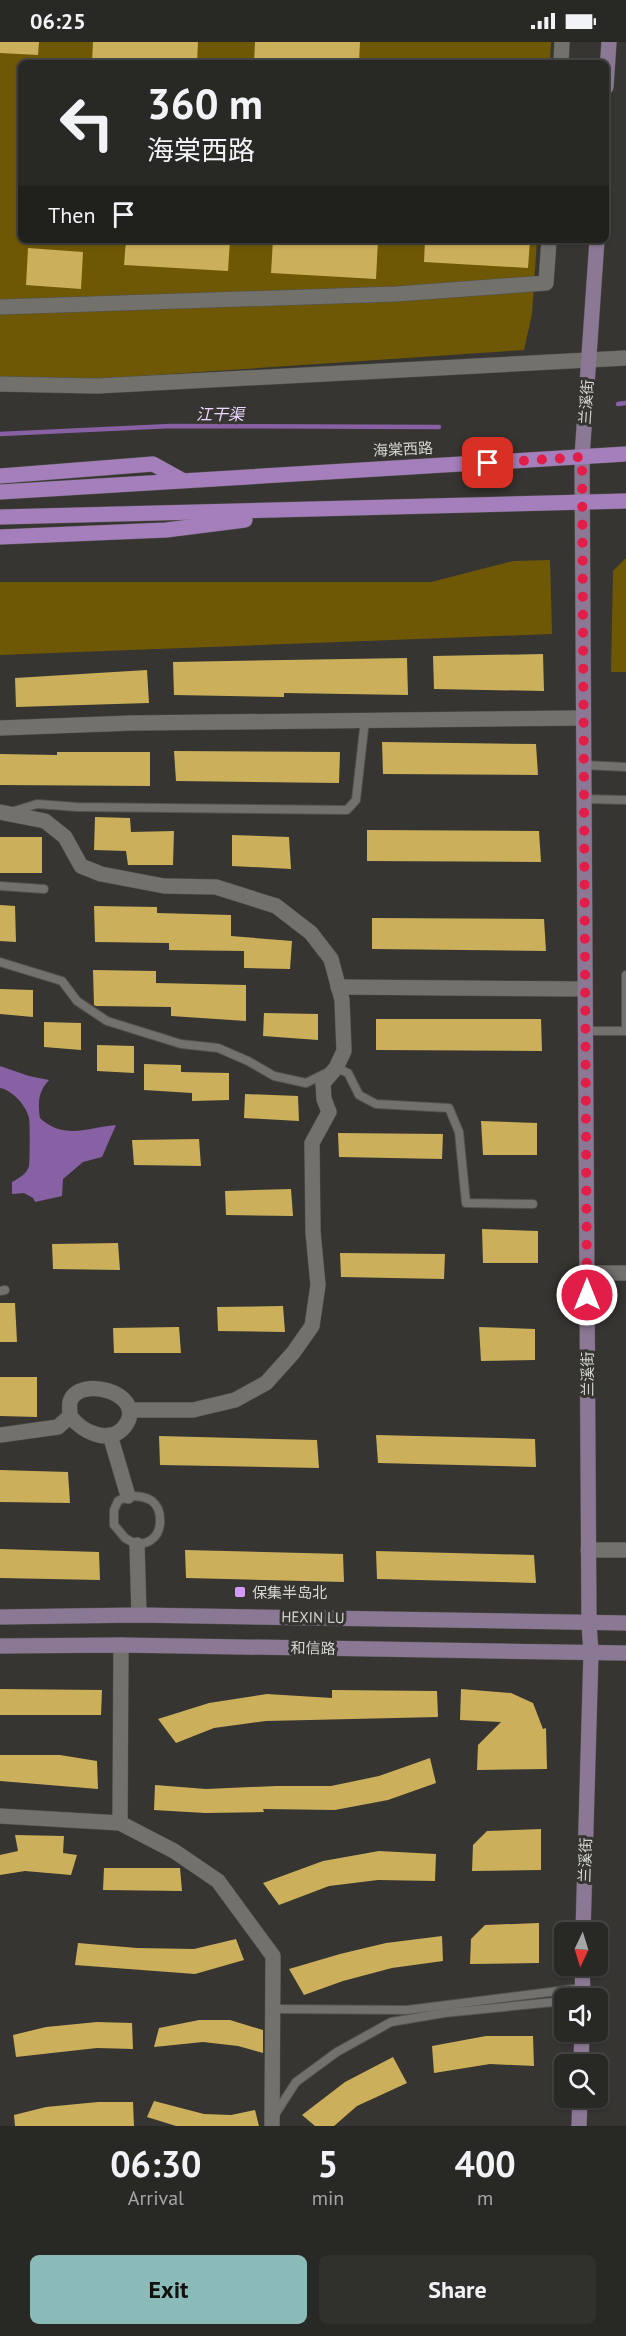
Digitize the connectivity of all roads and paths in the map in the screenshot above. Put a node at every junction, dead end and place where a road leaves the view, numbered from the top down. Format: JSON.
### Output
{"nodes":[{"id":1,"x":562,"y":42,"type":"edge"},
{"id":2,"x":609,"y":42,"type":"edge"},
{"id":3,"x":561,"y":60,"type":"edge"},
{"id":4,"x":608,"y":60,"type":"edge"},
{"id":5,"x":549,"y":243,"type":"edge"},
{"id":6,"x":597,"y":243,"type":"edge"},
{"id":7,"x":0,"y":307,"type":"edge"},
{"id":8,"x":626,"y":358,"type":"edge"},
{"id":9,"x":589,"y":360,"type":"junction"},
{"id":10,"x":0,"y":384,"type":"edge"},
{"id":11,"x":626,"y":454,"type":"edge"},
{"id":12,"x":582,"y":457,"type":"junction"},
{"id":13,"x":0,"y":476,"type":"edge"},
{"id":14,"x":182,"y":480,"type":"junction"},
{"id":15,"x":0,"y":492,"type":"edge"},
{"id":16,"x":582,"y":501,"type":"junction"},
{"id":17,"x":626,"y":501,"type":"edge"},
{"id":18,"x":323,"y":509,"type":"junction"},
{"id":19,"x":0,"y":518,"type":"edge"},
{"id":20,"x":0,"y":537,"type":"edge"},
{"id":21,"x":583,"y":718,"type":"junction"},
{"id":22,"x":366,"y":720,"type":"junction"},
{"id":23,"x":0,"y":728,"type":"edge"},
{"id":24,"x":583,"y":765,"type":"junction"},
{"id":25,"x":626,"y":766,"type":"edge"},
{"id":26,"x":583,"y":799,"type":"junction"},
{"id":27,"x":626,"y":800,"type":"edge"},
{"id":28,"x":4,"y":813,"type":"edge"},
{"id":29,"x":0,"y":886,"type":"edge"},
{"id":30,"x":44,"y":889,"type":"dead end"},
{"id":31,"x":0,"y":962,"type":"edge"},
{"id":32,"x":626,"y":975,"type":"edge"},
{"id":33,"x":338,"y":987,"type":"junction"},
{"id":34,"x":584,"y":989,"type":"junction"},
{"id":35,"x":585,"y":1031,"type":"junction"},
{"id":36,"x":626,"y":1031,"type":"edge"},
{"id":37,"x":336,"y":1068,"type":"junction"},
{"id":38,"x":533,"y":1204,"type":"dead end"},
{"id":39,"x":587,"y":1273,"type":"junction"},
{"id":40,"x":626,"y":1273,"type":"edge"},
{"id":41,"x":130,"y":1410,"type":"junction"},
{"id":42,"x":70,"y":1416,"type":"junction"},
{"id":43,"x":0,"y":1435,"type":"edge"},
{"id":44,"x":110,"y":1435,"type":"junction"},
{"id":45,"x":128,"y":1496,"type":"junction"},
{"id":46,"x":137,"y":1545,"type":"junction"},
{"id":47,"x":588,"y":1550,"type":"junction"},
{"id":48,"x":626,"y":1550,"type":"edge"},
{"id":49,"x":139,"y":1615,"type":"junction"},
{"id":50,"x":0,"y":1617,"type":"edge"},
{"id":51,"x":589,"y":1623,"type":"junction"},
{"id":52,"x":626,"y":1623,"type":"edge"},
{"id":53,"x":121,"y":1645,"type":"junction"},
{"id":54,"x":0,"y":1646,"type":"edge"},
{"id":55,"x":591,"y":1653,"type":"junction"},
{"id":56,"x":626,"y":1653,"type":"edge"},
{"id":57,"x":0,"y":1816,"type":"edge"},
{"id":58,"x":120,"y":1823,"type":"junction"},
{"id":59,"x":583,"y":1922,"type":"edge"},
{"id":60,"x":554,"y":1996,"type":"edge"},
{"id":61,"x":554,"y":2002,"type":"edge"},
{"id":62,"x":273,"y":2009,"type":"junction"},
{"id":63,"x":580,"y":2108,"type":"edge"},
{"id":64,"x":272,"y":2122,"type":"edge"},
{"id":65,"x":579,"y":2126,"type":"edge"}],
"edges":[{"from":1,"to":3,"type":"street"},
{"from":2,"to":4,"type":"street"},
{"from":5,"to":7,"type":"street"},
{"from":6,"to":9,"type":"street","name":"兰溪街"},
{"from":8,"to":9,"type":"street"},
{"from":9,"to":10,"type":"street"},
{"from":9,"to":12,"type":"street","name":"兰溪街"},
{"from":11,"to":12,"type":"main road","name":"海棠西路"},
{"from":12,"to":14,"type":"main road","name":"海棠西路"},
{"from":12,"to":16,"type":"street","name":"兰溪街"},
{"from":13,"to":14,"type":"main road"},
{"from":14,"to":15,"type":"main road","name":"海棠西路"},
{"from":16,"to":17,"type":"main road"},
{"from":16,"to":18,"type":"main road"},
{"from":16,"to":21,"type":"street","name":"兰溪街"},
{"from":18,"to":19,"type":"main road"},
{"from":18,"to":20,"type":"main road"},
{"from":21,"to":22,"type":"street"},
{"from":21,"to":24,"type":"street","name":"兰溪街"},
{"from":22,"to":23,"type":"street"},
{"from":22,"to":28,"type":"lane"},
{"from":24,"to":25,"type":"lane"},
{"from":24,"to":26,"type":"street","name":"兰溪街"},
{"from":26,"to":27,"type":"lane"},
{"from":26,"to":34,"type":"street","name":"兰溪街"},
{"from":28,"to":33,"type":"street"},
{"from":29,"to":30,"type":"lane"},
{"from":31,"to":37,"type":"lane"},
{"from":32,"to":36,"type":"lane"},
{"from":33,"to":34,"type":"street"},
{"from":33,"to":37,"type":"street"},
{"from":34,"to":35,"type":"street","name":"兰溪街"},
{"from":35,"to":36,"type":"lane"},
{"from":35,"to":39,"type":"street","name":"兰溪街"},
{"from":37,"to":38,"type":"lane"},
{"from":37,"to":41,"type":"street"},
{"from":39,"to":40,"type":"street"},
{"from":39,"to":47,"type":"street","name":"兰溪街"},
{"from":41,"to":42,"type":"street"},
{"from":41,"to":44,"type":"street"},
{"from":42,"to":43,"type":"street"},
{"from":42,"to":44,"type":"street"},
{"from":44,"to":45,"type":"street"},
{"from":45,"to":46,"type":"lane"},
{"from":45,"to":46,"type":"lane"},
{"from":46,"to":49,"type":"street"},
{"from":47,"to":48,"type":"street"},
{"from":47,"to":51,"type":"street","name":"兰溪街"},
{"from":49,"to":50,"type":"street","name":"HEXIN LU"},
{"from":49,"to":51,"type":"street","name":"HEXIN LU"},
{"from":51,"to":52,"type":"street","name":"HEXIN LU"},
{"from":51,"to":55,"type":"street","name":"兰溪街"},
{"from":53,"to":54,"type":"street","name":"和信路"},
{"from":53,"to":55,"type":"street","name":"和信路"},
{"from":53,"to":58,"type":"street"},
{"from":55,"to":56,"type":"street","name":"和信路"},
{"from":55,"to":59,"type":"street","name":"兰溪街"},
{"from":57,"to":58,"type":"street"},
{"from":58,"to":62,"type":"street"},
{"from":60,"to":62,"type":"lane"},
{"from":61,"to":64,"type":"lane"},
{"from":62,"to":64,"type":"street"},
{"from":63,"to":65,"type":"street"}]}
